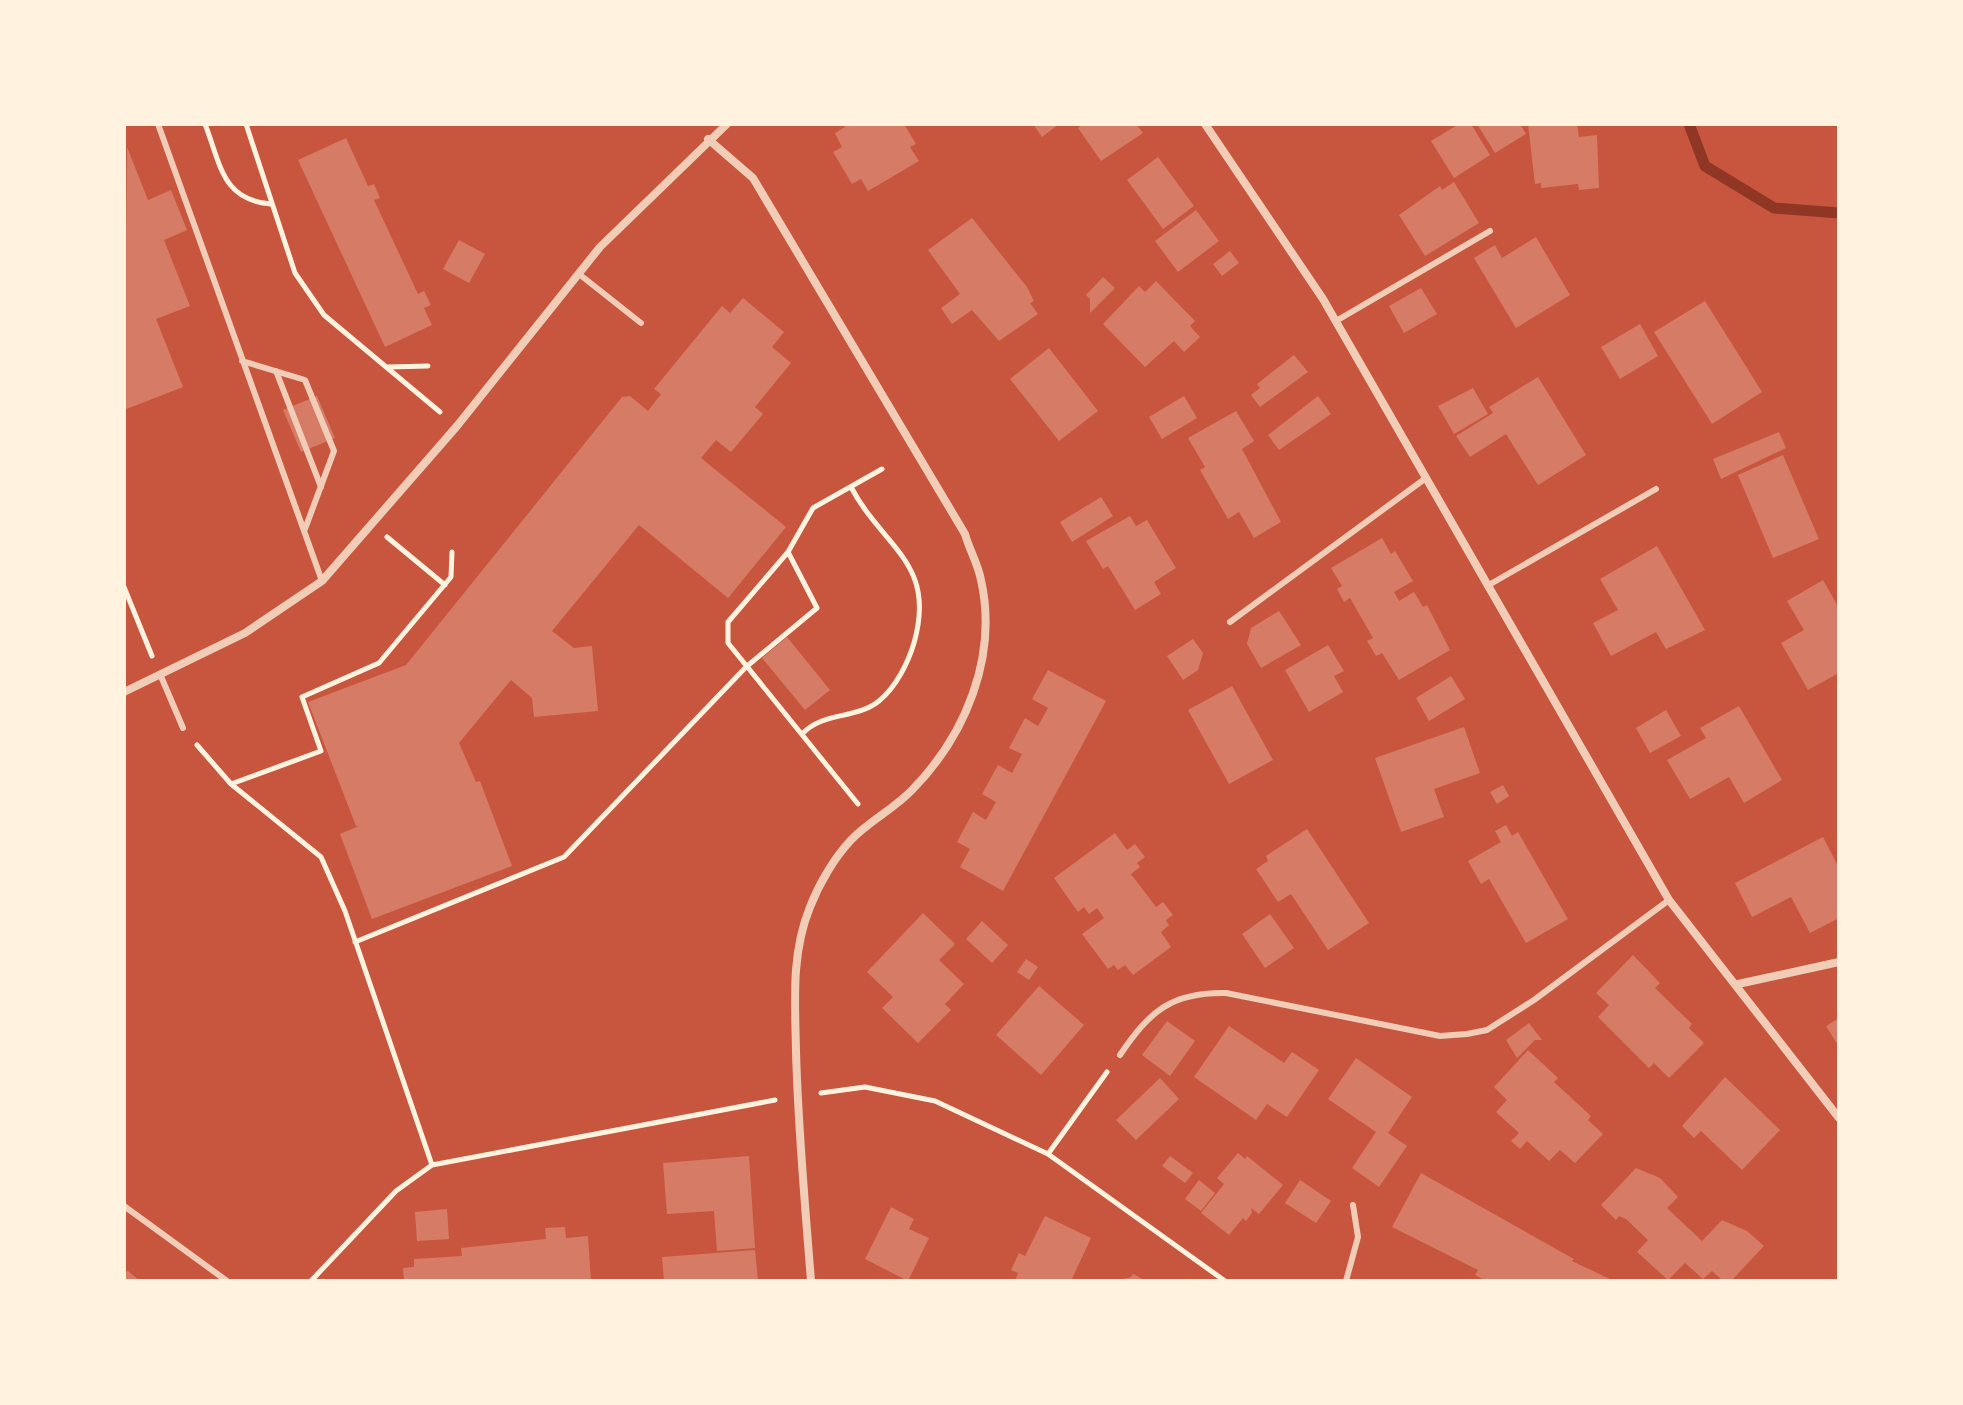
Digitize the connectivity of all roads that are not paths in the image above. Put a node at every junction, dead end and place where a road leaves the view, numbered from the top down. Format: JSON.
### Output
{"nodes":[{"id":1,"x":158,"y":124,"type":"edge"},
{"id":2,"x":727,"y":124,"type":"edge"},
{"id":3,"x":1205,"y":124,"type":"edge"},
{"id":4,"x":708,"y":139,"type":"junction"},
{"id":5,"x":1490,"y":231,"type":"dead end"},
{"id":6,"x":579,"y":274,"type":"junction"},
{"id":7,"x":1336,"y":321,"type":"junction"},
{"id":8,"x":641,"y":323,"type":"dead end"},
{"id":9,"x":242,"y":361,"type":"junction"},
{"id":10,"x":276,"y":371,"type":"junction"},
{"id":11,"x":1426,"y":478,"type":"junction"},
{"id":12,"x":321,"y":487,"type":"junction"},
{"id":13,"x":1656,"y":489,"type":"dead end"},
{"id":14,"x":305,"y":529,"type":"junction"},
{"id":15,"x":322,"y":581,"type":"junction"},
{"id":16,"x":1487,"y":586,"type":"junction"},
{"id":17,"x":1230,"y":622,"type":"dead end"},
{"id":18,"x":160,"y":674,"type":"junction"},
{"id":19,"x":124,"y":692,"type":"edge"},
{"id":20,"x":183,"y":728,"type":"road end"},
{"id":21,"x":1669,"y":900,"type":"junction"},
{"id":22,"x":1839,"y":962,"type":"edge"},
{"id":23,"x":1738,"y":984,"type":"junction"},
{"id":24,"x":1120,"y":1055,"type":"road end"},
{"id":25,"x":1839,"y":1118,"type":"edge"},
{"id":26,"x":1353,"y":1205,"type":"dead end"},
{"id":27,"x":124,"y":1206,"type":"edge"},
{"id":28,"x":227,"y":1281,"type":"edge"},
{"id":29,"x":811,"y":1281,"type":"edge"},
{"id":30,"x":1346,"y":1281,"type":"edge"}],
"edges":[{"from":1,"to":9,"type":"lane"},
{"from":2,"to":4,"type":"street"},
{"from":3,"to":7,"type":"street"},
{"from":4,"to":6,"type":"street"},
{"from":4,"to":29,"type":"street"},
{"from":5,"to":7,"type":"lane"},
{"from":6,"to":8,"type":"lane"},
{"from":6,"to":15,"type":"street"},
{"from":7,"to":11,"type":"street"},
{"from":9,"to":10,"type":"lane"},
{"from":9,"to":14,"type":"lane"},
{"from":10,"to":12,"type":"lane"},
{"from":10,"to":12,"type":"lane"},
{"from":11,"to":16,"type":"street"},
{"from":11,"to":17,"type":"lane"},
{"from":12,"to":14,"type":"lane"},
{"from":13,"to":16,"type":"lane"},
{"from":14,"to":15,"type":"lane"},
{"from":15,"to":18,"type":"street"},
{"from":16,"to":21,"type":"street"},
{"from":18,"to":19,"type":"street"},
{"from":18,"to":20,"type":"lane"},
{"from":21,"to":23,"type":"street"},
{"from":21,"to":24,"type":"lane"},
{"from":22,"to":23,"type":"street"},
{"from":23,"to":25,"type":"street"},
{"from":26,"to":30,"type":"lane"},
{"from":27,"to":28,"type":"lane"}]}
